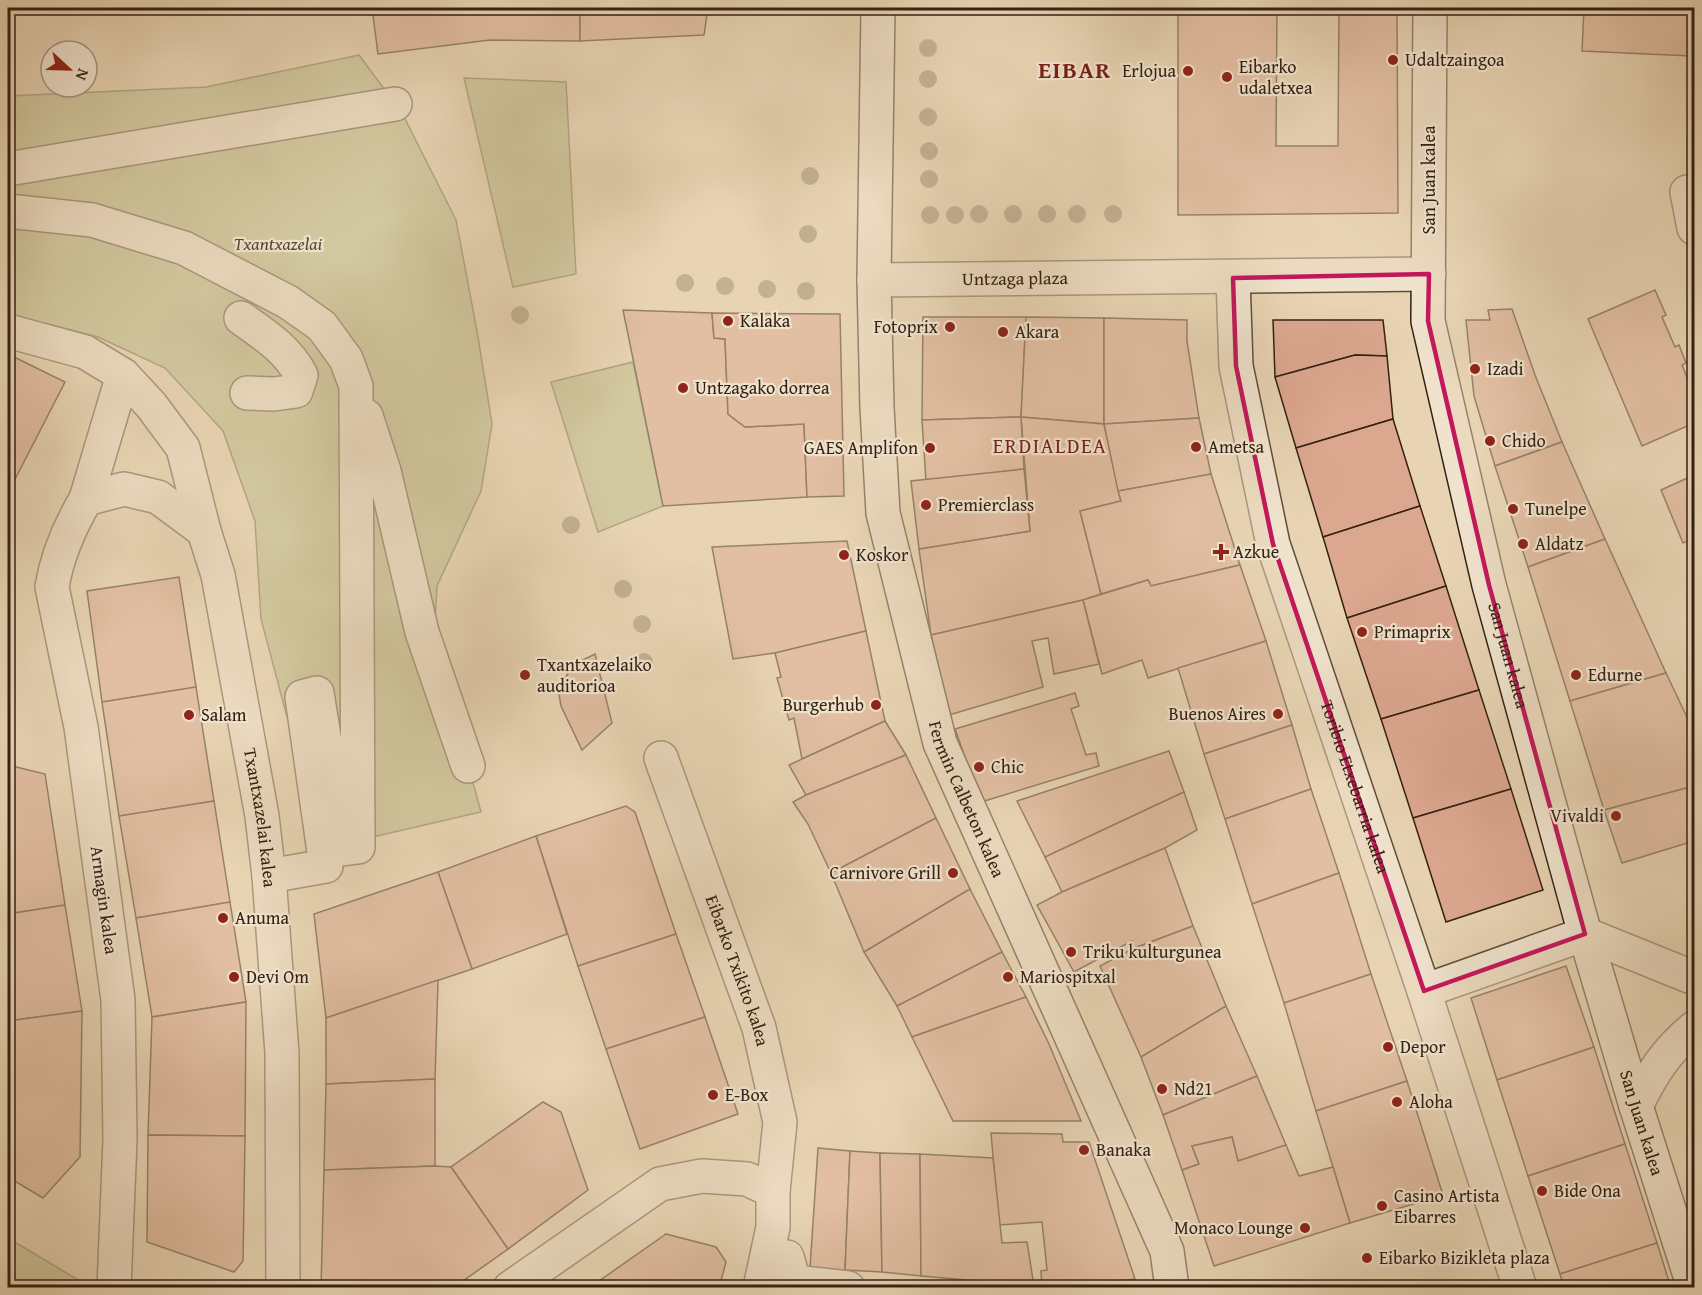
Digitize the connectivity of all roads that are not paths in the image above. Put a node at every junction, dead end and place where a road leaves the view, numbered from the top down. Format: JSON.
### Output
{"nodes":[{"id":1,"x":878,"y":8,"type":"edge"},
{"id":2,"x":1430,"y":8,"type":"edge"},
{"id":3,"x":395,"y":104,"type":"dead end"},
{"id":4,"x":8,"y":169,"type":"edge"},
{"id":5,"x":1687,"y":192,"type":"dead end"},
{"id":6,"x":8,"y":211,"type":"edge"},
{"id":7,"x":1695,"y":228,"type":"edge"},
{"id":8,"x":1429,"y":274,"type":"junction"},
{"id":9,"x":1233,"y":278,"type":"junction"},
{"id":10,"x":874,"y":280,"type":"junction"},
{"id":11,"x":241,"y":318,"type":"dead end"},
{"id":12,"x":8,"y":331,"type":"edge"},
{"id":13,"x":123,"y":375,"type":"junction"},
{"id":14,"x":356,"y":386,"type":"junction"},
{"id":15,"x":247,"y":393,"type":"dead end"},
{"id":16,"x":80,"y":509,"type":"junction"},
{"id":17,"x":204,"y":531,"type":"junction"},
{"id":18,"x":661,"y":758,"type":"dead end"},
{"id":19,"x":468,"y":766,"type":"dead end"},
{"id":20,"x":269,"y":876,"type":"junction"},
{"id":21,"x":1585,"y":934,"type":"junction"},
{"id":22,"x":1695,"y":978,"type":"edge"},
{"id":23,"x":1424,"y":991,"type":"junction"},
{"id":24,"x":1695,"y":1028,"type":"edge"},
{"id":25,"x":1636,"y":1106,"type":"junction"},
{"id":26,"x":773,"y":1191,"type":"junction"},
{"id":27,"x":768,"y":1254,"type":"junction"},
{"id":28,"x":114,"y":1287,"type":"edge"},
{"id":29,"x":283,"y":1287,"type":"edge"},
{"id":30,"x":510,"y":1287,"type":"edge"},
{"id":31,"x":760,"y":1287,"type":"edge"},
{"id":32,"x":848,"y":1287,"type":"edge"},
{"id":33,"x":1172,"y":1287,"type":"edge"},
{"id":34,"x":1520,"y":1287,"type":"edge"},
{"id":35,"x":1694,"y":1287,"type":"edge"}],
"edges":[{"from":1,"to":10,"type":"street"},
{"from":2,"to":8,"type":"street","name":"San Juan kalea"},
{"from":3,"to":4,"type":"street"},
{"from":5,"to":7,"type":"street"},
{"from":6,"to":14,"type":"street"},
{"from":8,"to":9,"type":"street","name":"Untzaga plaza"},
{"from":8,"to":21,"type":"street","name":"San Juan kalea"},
{"from":9,"to":10,"type":"street","name":"Untzaga plaza"},
{"from":9,"to":23,"type":"street","name":"Toribio Etxebarria kalea"},
{"from":10,"to":33,"type":"street","name":"Fermin Calbeton kalea"},
{"from":11,"to":15,"type":"street"},
{"from":12,"to":13,"type":"street","name":"Txantxazelai kalea"},
{"from":13,"to":16,"type":"street"},
{"from":13,"to":17,"type":"street","name":"Txantxazelai kalea"},
{"from":14,"to":19,"type":"street"},
{"from":14,"to":20,"type":"street"},
{"from":16,"to":17,"type":"street"},
{"from":16,"to":28,"type":"street","name":"Armagin kalea"},
{"from":17,"to":20,"type":"street","name":"Txantxazelai kalea"},
{"from":18,"to":26,"type":"street","name":"Eibarko Txikito kalea"},
{"from":20,"to":29,"type":"street","name":"Txantxazelai kalea"},
{"from":21,"to":22,"type":"street"},
{"from":21,"to":23,"type":"street"},
{"from":21,"to":25,"type":"street","name":"San Juan kalea"},
{"from":23,"to":34,"type":"street","name":"Toribio Etxebarria kalea"},
{"from":24,"to":25,"type":"street"},
{"from":25,"to":35,"type":"street","name":"San Juan kalea"},
{"from":26,"to":27,"type":"street","name":"Eibarko Txikito kalea"},
{"from":26,"to":30,"type":"street"},
{"from":27,"to":31,"type":"street","name":"Eibarko Txikito kalea"},
{"from":27,"to":32,"type":"street"}]}
